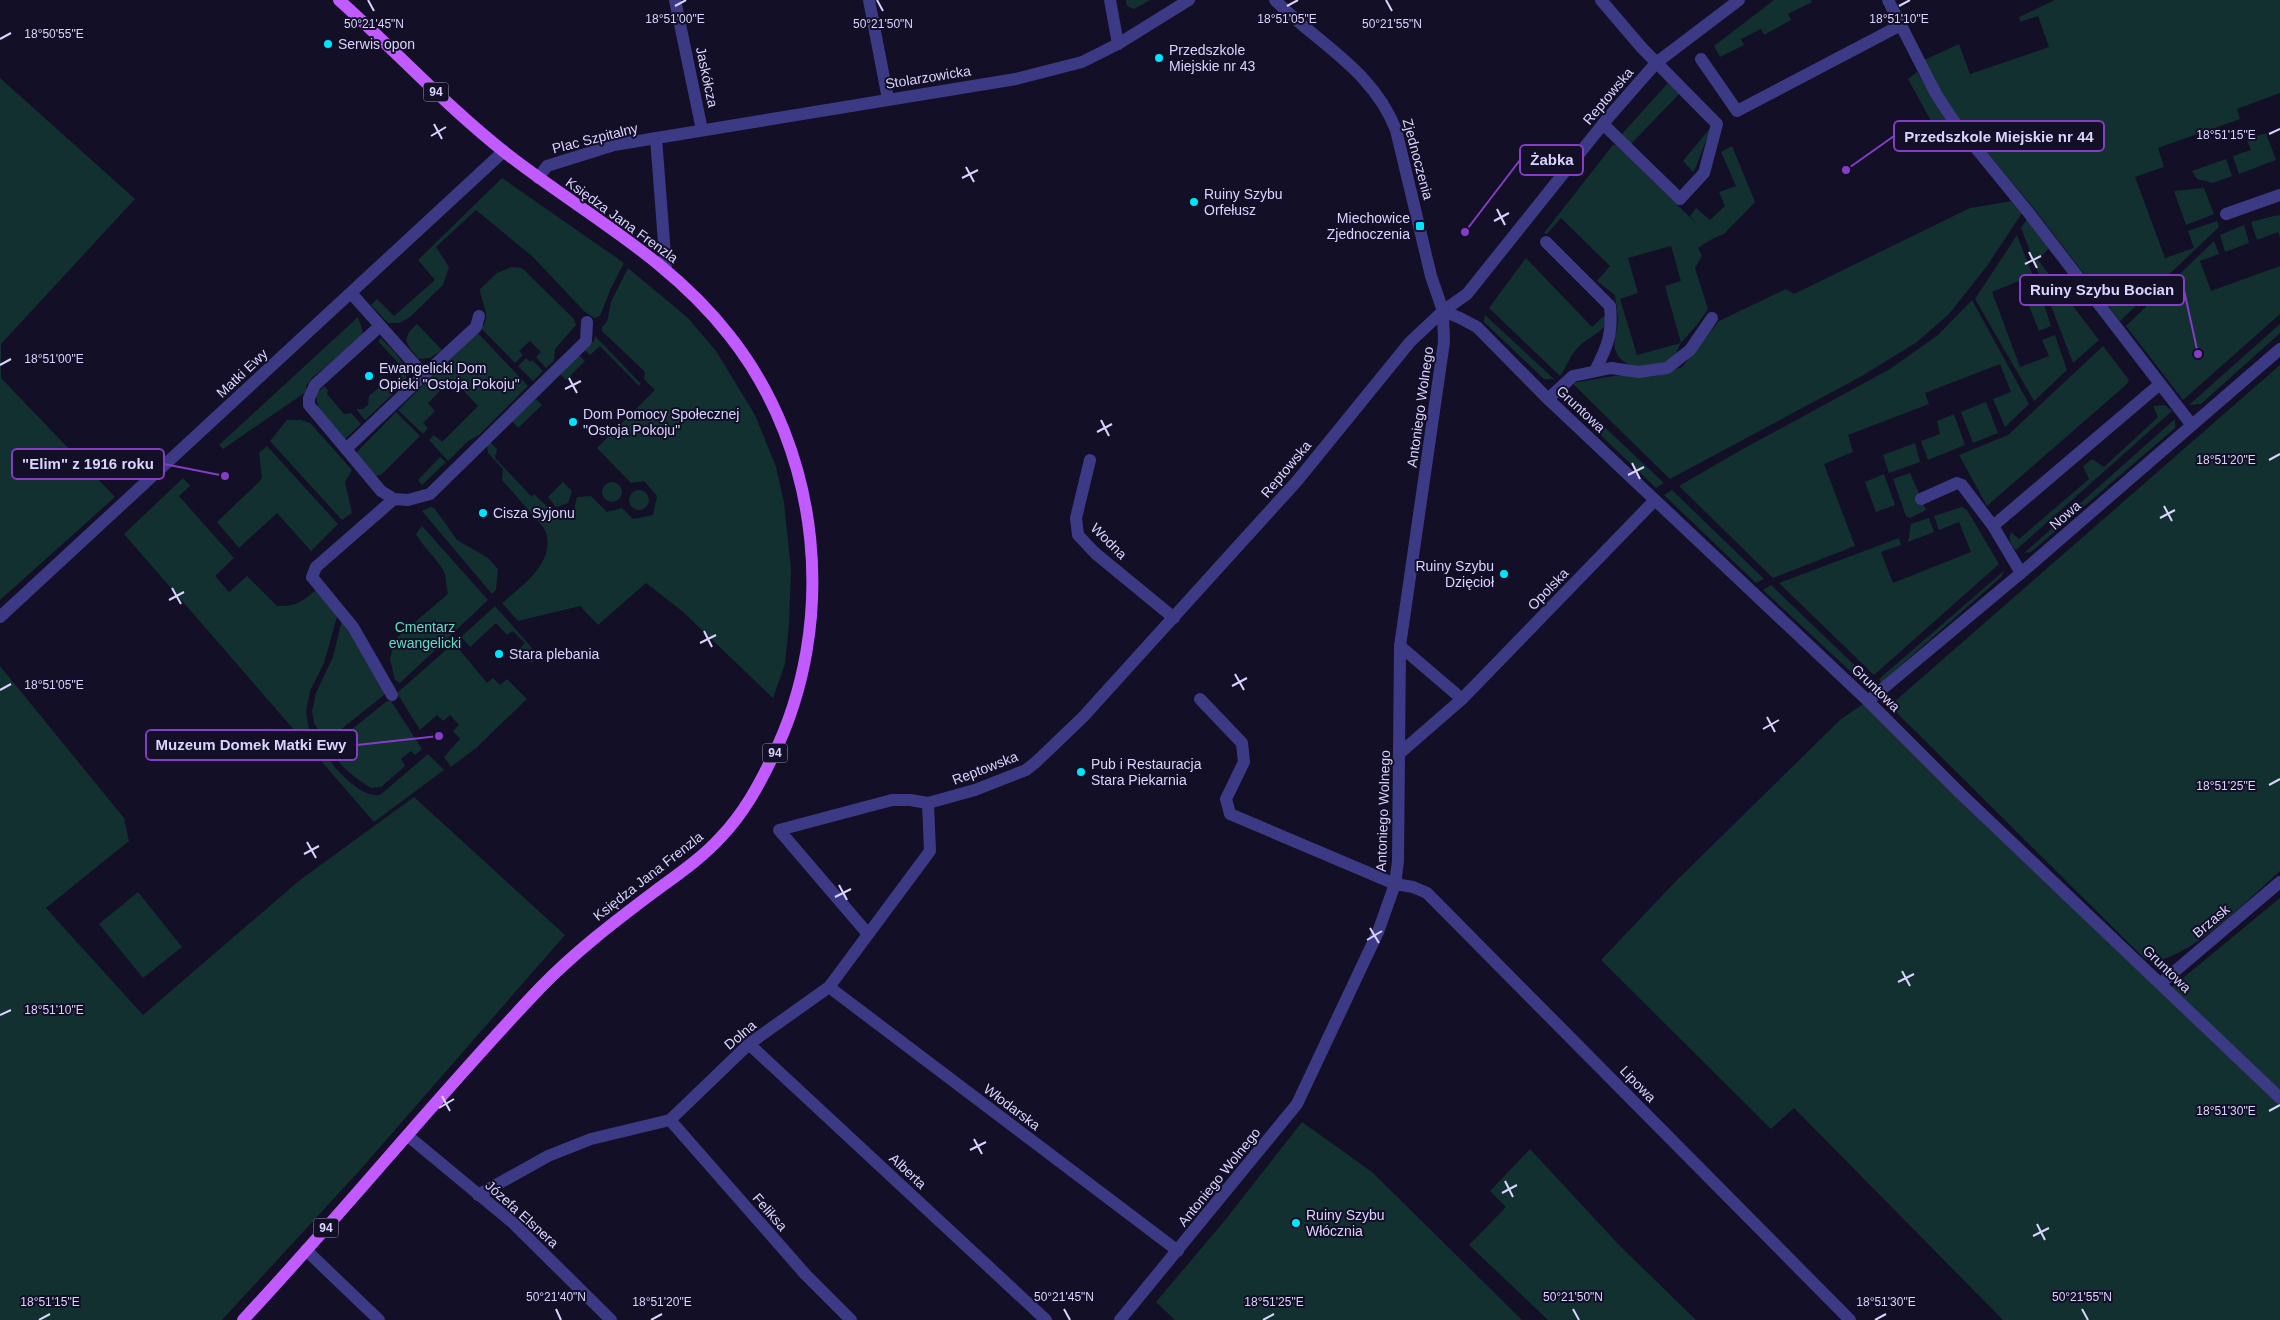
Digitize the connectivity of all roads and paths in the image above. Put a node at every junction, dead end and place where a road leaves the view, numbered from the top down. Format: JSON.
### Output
{"nodes":[{"id":1,"x":339,"y":0,"type":"edge"},
{"id":2,"x":675,"y":0,"type":"edge"},
{"id":3,"x":869,"y":0,"type":"edge"},
{"id":4,"x":1110,"y":0,"type":"edge"},
{"id":5,"x":1189,"y":0,"type":"edge"},
{"id":6,"x":1275,"y":0,"type":"edge"},
{"id":7,"x":1601,"y":0,"type":"edge"},
{"id":8,"x":1739,"y":0,"type":"edge"},
{"id":9,"x":1888,"y":0,"type":"edge"},
{"id":10,"x":1901,"y":25,"type":"junction"},
{"id":11,"x":1118,"y":44,"type":"junction"},
{"id":12,"x":1701,"y":59,"type":"dead end"},
{"id":13,"x":1656,"y":63,"type":"junction"},
{"id":14,"x":888,"y":98,"type":"junction"},
{"id":15,"x":1603,"y":124,"type":"junction"},
{"id":16,"x":702,"y":130,"type":"junction"},
{"id":17,"x":656,"y":138,"type":"junction"},
{"id":18,"x":504,"y":151,"type":"junction"},
{"id":19,"x":538,"y":178,"type":"junction"},
{"id":20,"x":2280,"y":195,"type":"edge"},
{"id":21,"x":2226,"y":214,"type":"dead end"},
{"id":22,"x":1546,"y":242,"type":"dead end"},
{"id":23,"x":666,"y":268,"type":"junction"},
{"id":24,"x":351,"y":293,"type":"junction"},
{"id":25,"x":1443,"y":311,"type":"junction"},
{"id":26,"x":479,"y":316,"type":"dead end"},
{"id":27,"x":1712,"y":318,"type":"dead end"},
{"id":28,"x":587,"y":322,"type":"dead end"},
{"id":29,"x":380,"y":326,"type":"junction"},
{"id":30,"x":2280,"y":348,"type":"edge"},
{"id":31,"x":1595,"y":371,"type":"junction"},
{"id":32,"x":424,"y":375,"type":"junction"},
{"id":33,"x":2160,"y":384,"type":"junction"},
{"id":34,"x":1548,"y":399,"type":"junction"},
{"id":35,"x":2191,"y":424,"type":"junction"},
{"id":36,"x":346,"y":449,"type":"junction"},
{"id":37,"x":1090,"y":460,"type":"dead end"},
{"id":38,"x":394,"y":499,"type":"junction"},
{"id":39,"x":1921,"y":499,"type":"dead end"},
{"id":40,"x":1655,"y":500,"type":"junction"},
{"id":41,"x":1992,"y":526,"type":"junction"},
{"id":42,"x":2021,"y":573,"type":"junction"},
{"id":43,"x":0,"y":617,"type":"edge"},
{"id":44,"x":1174,"y":618,"type":"junction"},
{"id":45,"x":1400,"y":646,"type":"junction"},
{"id":46,"x":392,"y":695,"type":"dead end"},
{"id":47,"x":1462,"y":698,"type":"junction"},
{"id":48,"x":1200,"y":699,"type":"dead end"},
{"id":49,"x":1868,"y":701,"type":"junction"},
{"id":50,"x":1400,"y":753,"type":"junction"},
{"id":51,"x":928,"y":804,"type":"junction"},
{"id":52,"x":2280,"y":882,"type":"edge"},
{"id":53,"x":1395,"y":884,"type":"junction"},
{"id":54,"x":868,"y":934,"type":"junction"},
{"id":55,"x":2161,"y":983,"type":"junction"},
{"id":56,"x":829,"y":987,"type":"junction"},
{"id":57,"x":750,"y":1044,"type":"junction"},
{"id":58,"x":2280,"y":1098,"type":"edge"},
{"id":59,"x":670,"y":1120,"type":"junction"},
{"id":60,"x":408,"y":1136,"type":"junction"},
{"id":61,"x":478,"y":1195,"type":"junction"},
{"id":62,"x":306,"y":1250,"type":"junction"},
{"id":63,"x":1178,"y":1251,"type":"junction"},
{"id":64,"x":243,"y":1320,"type":"edge"},
{"id":65,"x":379,"y":1320,"type":"edge"},
{"id":66,"x":611,"y":1320,"type":"edge"},
{"id":67,"x":851,"y":1320,"type":"edge"},
{"id":68,"x":1046,"y":1320,"type":"edge"},
{"id":69,"x":1120,"y":1320,"type":"edge"},
{"id":70,"x":1850,"y":1320,"type":"edge"}],
"edges":[{"from":1,"to":18,"type":"main road","name":"Księdza Jana Frenzla","number":"94"},
{"from":2,"to":16,"type":"street","name":"Jaskółcza"},
{"from":3,"to":14,"type":"street"},
{"from":4,"to":11,"type":"street"},
{"from":5,"to":11,"type":"street","name":"Stolarzowicka"},
{"from":6,"to":25,"type":"street","name":"Zjednoczenia"},
{"from":7,"to":13,"type":"street"},
{"from":8,"to":13,"type":"street","name":"Reptowska"},
{"from":9,"to":10,"type":"street"},
{"from":10,"to":12,"type":"street"},
{"from":10,"to":33,"type":"street"},
{"from":11,"to":14,"type":"street","name":"Stolarzowicka"},
{"from":13,"to":15,"type":"street","name":"Reptowska"},
{"from":13,"to":15,"type":"street"},
{"from":14,"to":16,"type":"street","name":"Stolarzowicka"},
{"from":15,"to":25,"type":"street","name":"Reptowska"},
{"from":16,"to":17,"type":"street","name":"Stolarzowicka"},
{"from":17,"to":19,"type":"street","name":"Plac Szpitalny"},
{"from":17,"to":23,"type":"street","name":"Plac Szpitalny"},
{"from":18,"to":19,"type":"main road","name":"Księdza Jana Frenzla","number":"94"},
{"from":18,"to":24,"type":"street","name":"Matki Ewy"},
{"from":19,"to":23,"type":"main road","name":"Księdza Jana Frenzla","number":"94"},
{"from":20,"to":21,"type":"street"},
{"from":22,"to":31,"type":"street"},
{"from":23,"to":60,"type":"main road","name":"Księdza Jana Frenzla","number":"94"},
{"from":24,"to":29,"type":"street"},
{"from":24,"to":43,"type":"street","name":"Matki Ewy"},
{"from":25,"to":34,"type":"street","name":"Gruntowa"},
{"from":25,"to":44,"type":"street","name":"Reptowska"},
{"from":25,"to":45,"type":"street","name":"Antoniego Wolnego"},
{"from":26,"to":32,"type":"street"},
{"from":27,"to":31,"type":"street"},
{"from":28,"to":38,"type":"street"},
{"from":29,"to":32,"type":"street"},
{"from":29,"to":36,"type":"street"},
{"from":30,"to":35,"type":"street","name":"Nowa"},
{"from":31,"to":34,"type":"street"},
{"from":32,"to":36,"type":"street"},
{"from":33,"to":35,"type":"street"},
{"from":33,"to":41,"type":"street"},
{"from":34,"to":40,"type":"street","name":"Gruntowa"},
{"from":35,"to":42,"type":"street","name":"Nowa"},
{"from":36,"to":38,"type":"street"},
{"from":37,"to":44,"type":"street","name":"Wodna"},
{"from":38,"to":46,"type":"street"},
{"from":39,"to":41,"type":"street"},
{"from":40,"to":47,"type":"street","name":"Opolska"},
{"from":40,"to":49,"type":"street","name":"Gruntowa"},
{"from":41,"to":42,"type":"street"},
{"from":42,"to":49,"type":"street","name":"Nowa"},
{"from":44,"to":51,"type":"street","name":"Reptowska"},
{"from":45,"to":47,"type":"street"},
{"from":45,"to":50,"type":"street","name":"Antoniego Wolnego"},
{"from":47,"to":50,"type":"street","name":"Opolska"},
{"from":48,"to":53,"type":"street","name":"Lipowa"},
{"from":49,"to":55,"type":"street","name":"Gruntowa"},
{"from":50,"to":53,"type":"street","name":"Antoniego Wolnego"},
{"from":51,"to":54,"type":"street","name":"Dolna"},
{"from":51,"to":54,"type":"street","name":"Reptowska"},
{"from":52,"to":55,"type":"street","name":"Brzask"},
{"from":53,"to":63,"type":"street","name":"Antoniego Wolnego"},
{"from":53,"to":70,"type":"street","name":"Lipowa"},
{"from":54,"to":56,"type":"street","name":"Dolna"},
{"from":55,"to":58,"type":"street","name":"Gruntowa"},
{"from":56,"to":57,"type":"street","name":"Dolna"},
{"from":56,"to":63,"type":"street","name":"Włodarska"},
{"from":57,"to":59,"type":"street","name":"Dolna"},
{"from":57,"to":68,"type":"street","name":"Alberta"},
{"from":59,"to":61,"type":"street"},
{"from":59,"to":67,"type":"street","name":"Feliksa"},
{"from":60,"to":61,"type":"street","name":"Józefa Elsnera"},
{"from":60,"to":62,"type":"main road","name":"Księdza Jana Frenzla","number":"94"},
{"from":61,"to":66,"type":"street","name":"Józefa Elsnera"},
{"from":62,"to":64,"type":"main road","name":"Księdza Jana Frenzla","number":"94"},
{"from":62,"to":65,"type":"street"},
{"from":63,"to":69,"type":"street","name":"Antoniego Wolnego"}]}
